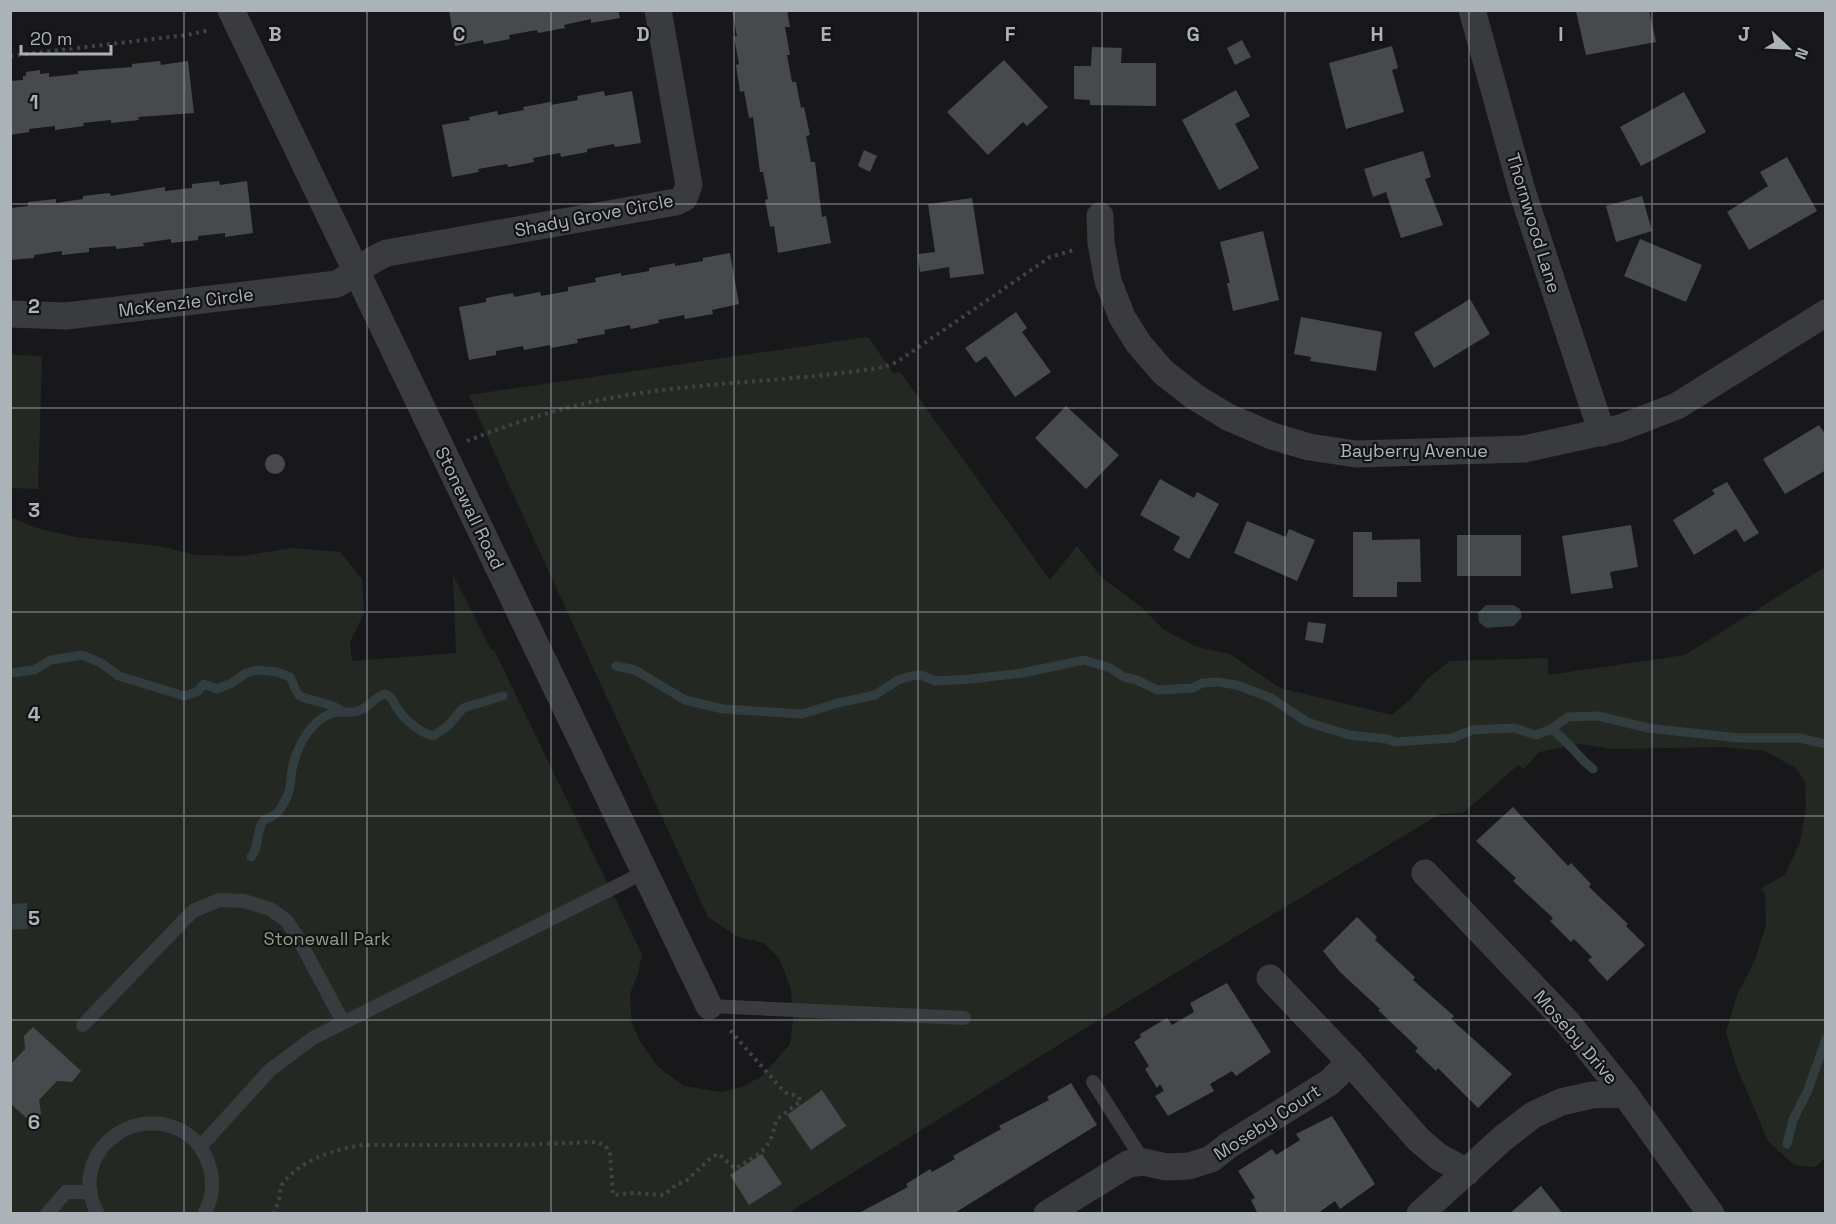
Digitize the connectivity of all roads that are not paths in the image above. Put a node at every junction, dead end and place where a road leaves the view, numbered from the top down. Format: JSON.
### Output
{"nodes":[{"id":1,"x":231,"y":10,"type":"edge"},
{"id":2,"x":658,"y":10,"type":"edge"},
{"id":3,"x":1472,"y":10,"type":"edge"},
{"id":4,"x":1100,"y":229,"type":"road end"},
{"id":5,"x":357,"y":271,"type":"junction"},
{"id":6,"x":1826,"y":313,"type":"edge"},
{"id":7,"x":10,"y":314,"type":"edge"},
{"id":8,"x":1602,"y":433,"type":"junction"},
{"id":9,"x":645,"y":872,"type":"junction"},
{"id":10,"x":1425,"y":873,"type":"dead end"},
{"id":11,"x":1270,"y":978,"type":"dead end"},
{"id":12,"x":709,"y":1006,"type":"joint"},
{"id":13,"x":964,"y":1018,"type":"dead end"},
{"id":14,"x":343,"y":1023,"type":"junction"},
{"id":15,"x":83,"y":1025,"type":"dead end"},
{"id":16,"x":1350,"y":1062,"type":"junction"},
{"id":17,"x":1093,"y":1082,"type":"dead end"},
{"id":18,"x":1625,"y":1094,"type":"junction"},
{"id":19,"x":200,"y":1147,"type":"junction"},
{"id":20,"x":1144,"y":1162,"type":"junction"},
{"id":21,"x":1467,"y":1172,"type":"junction"},
{"id":22,"x":91,"y":1192,"type":"junction"},
{"id":23,"x":47,"y":1214,"type":"edge"},
{"id":24,"x":98,"y":1214,"type":"edge"},
{"id":25,"x":204,"y":1214,"type":"edge"},
{"id":26,"x":1047,"y":1214,"type":"edge"},
{"id":27,"x":1420,"y":1214,"type":"edge"},
{"id":28,"x":1711,"y":1214,"type":"edge"}],
"edges":[{"from":1,"to":5,"type":"street","name":"Stonewall Road"},
{"from":2,"to":5,"type":"street","name":"Shady Grove Circle"},
{"from":3,"to":8,"type":"street","name":"Thornwood Lane"},
{"from":4,"to":8,"type":"street","name":"Bayberry Avenue"},
{"from":5,"to":7,"type":"street","name":"McKenzie Circle"},
{"from":5,"to":9,"type":"street","name":"Stonewall Road"},
{"from":6,"to":8,"type":"street","name":"Bayberry Avenue"},
{"from":9,"to":12,"type":"street","name":"Stonewall Road"},
{"from":9,"to":14,"type":"lane"},
{"from":10,"to":18,"type":"street","name":"Moseby Drive"},
{"from":11,"to":16,"type":"street"},
{"from":12,"to":13,"type":"lane"},
{"from":14,"to":15,"type":"lane"},
{"from":14,"to":19,"type":"lane"},
{"from":16,"to":20,"type":"street","name":"Moseby Court"},
{"from":16,"to":21,"type":"street"},
{"from":17,"to":20,"type":"lane"},
{"from":18,"to":21,"type":"street"},
{"from":18,"to":28,"type":"street","name":"Moseby Drive"},
{"from":19,"to":22,"type":"lane"},
{"from":19,"to":25,"type":"lane"},
{"from":20,"to":26,"type":"street","name":"Moseby Court"},
{"from":21,"to":27,"type":"street"},
{"from":22,"to":23,"type":"lane"},
{"from":22,"to":24,"type":"lane"}]}
